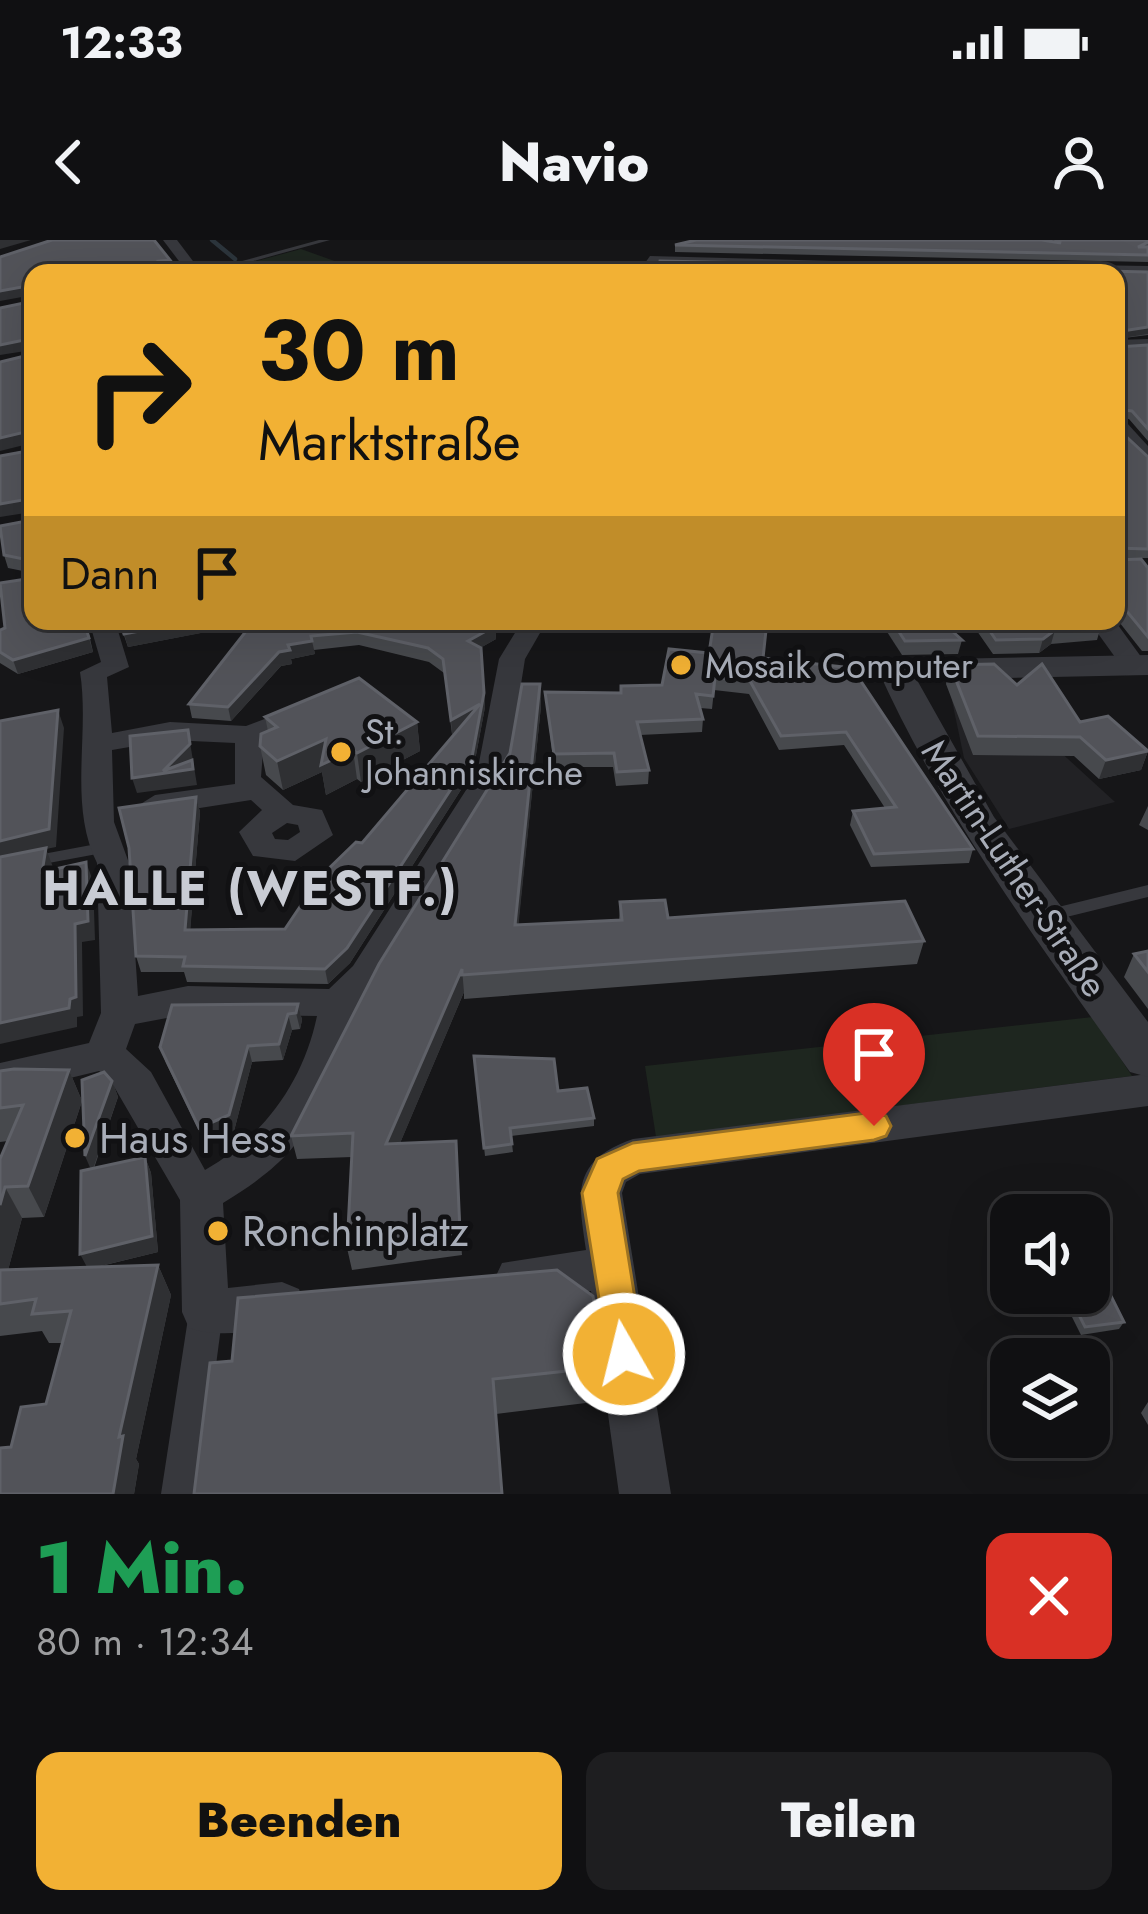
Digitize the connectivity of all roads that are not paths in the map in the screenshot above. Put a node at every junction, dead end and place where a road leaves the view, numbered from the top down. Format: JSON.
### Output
{"nodes":[{"id":1,"x":170,"y":240,"type":"edge"},
{"id":2,"x":327,"y":240,"type":"edge"},
{"id":3,"x":659,"y":240,"type":"edge"},
{"id":4,"x":993,"y":246,"type":"edge"},
{"id":5,"x":650,"y":260,"type":"junction"},
{"id":6,"x":190,"y":264,"type":"edge"},
{"id":7,"x":233,"y":264,"type":"edge"},
{"id":8,"x":646,"y":264,"type":"edge"},
{"id":9,"x":790,"y":264,"type":"edge"},
{"id":10,"x":1004,"y":264,"type":"edge"},
{"id":11,"x":1125,"y":433,"type":"edge"},
{"id":12,"x":1148,"y":458,"type":"edge"},
{"id":13,"x":105,"y":630,"type":"edge"},
{"id":14,"x":1110,"y":630,"type":"edge"},
{"id":15,"x":527,"y":633,"type":"dead end"},
{"id":16,"x":1141,"y":665,"type":"edge"},
{"id":17,"x":336,"y":699,"type":"edge"},
{"id":18,"x":250,"y":735,"type":"junction"},
{"id":19,"x":98,"y":744,"type":"junction"},
{"id":20,"x":254,"y":787,"type":"junction"},
{"id":21,"x":284,"y":813,"type":"dead end"},
{"id":22,"x":101,"y":830,"type":"junction"},
{"id":23,"x":0,"y":867,"type":"edge"},
{"id":24,"x":1148,"y":891,"type":"edge"},
{"id":25,"x":1045,"y":916,"type":"junction"},
{"id":26,"x":338,"y":1003,"type":"junction"},
{"id":27,"x":120,"y":1012,"type":"junction"},
{"id":28,"x":104,"y":1055,"type":"junction"},
{"id":29,"x":1148,"y":1058,"type":"edge"},
{"id":30,"x":0,"y":1078,"type":"edge"},
{"id":31,"x":1148,"y":1090,"type":"edge"},
{"id":32,"x":201,"y":1194,"type":"junction"},
{"id":33,"x":611,"y":1268,"type":"junction"},
{"id":34,"x":472,"y":1283,"type":"edge"},
{"id":35,"x":332,"y":1299,"type":"edge"},
{"id":36,"x":206,"y":1312,"type":"junction"},
{"id":37,"x":180,"y":1494,"type":"edge"},
{"id":38,"x":645,"y":1494,"type":"edge"}],
"edges":[{"from":1,"to":6,"type":"street"},
{"from":2,"to":7,"type":"lane"},
{"from":3,"to":5,"type":"street"},
{"from":4,"to":10,"type":"street"},
{"from":5,"to":8,"type":"street"},
{"from":5,"to":9,"type":"street"},
{"from":11,"to":12,"type":"street"},
{"from":13,"to":19,"type":"street"},
{"from":14,"to":16,"type":"street"},
{"from":15,"to":26,"type":"street"},
{"from":16,"to":25,"type":"street","name":"Martin-Luther-Straße"},
{"from":17,"to":18,"type":"street"},
{"from":18,"to":19,"type":"street"},
{"from":18,"to":20,"type":"street"},
{"from":19,"to":22,"type":"street"},
{"from":20,"to":21,"type":"street"},
{"from":20,"to":22,"type":"street"},
{"from":22,"to":23,"type":"lane"},
{"from":22,"to":27,"type":"street"},
{"from":24,"to":25,"type":"lane"},
{"from":25,"to":29,"type":"street","name":"Martin-Luther-Straße"},
{"from":26,"to":27,"type":"street"},
{"from":26,"to":32,"type":"street"},
{"from":27,"to":28,"type":"street"},
{"from":28,"to":30,"type":"street"},
{"from":28,"to":32,"type":"street"},
{"from":31,"to":33,"type":"street"},
{"from":32,"to":36,"type":"street"},
{"from":33,"to":34,"type":"street"},
{"from":33,"to":38,"type":"street"},
{"from":35,"to":36,"type":"street"},
{"from":36,"to":37,"type":"street"}]}
